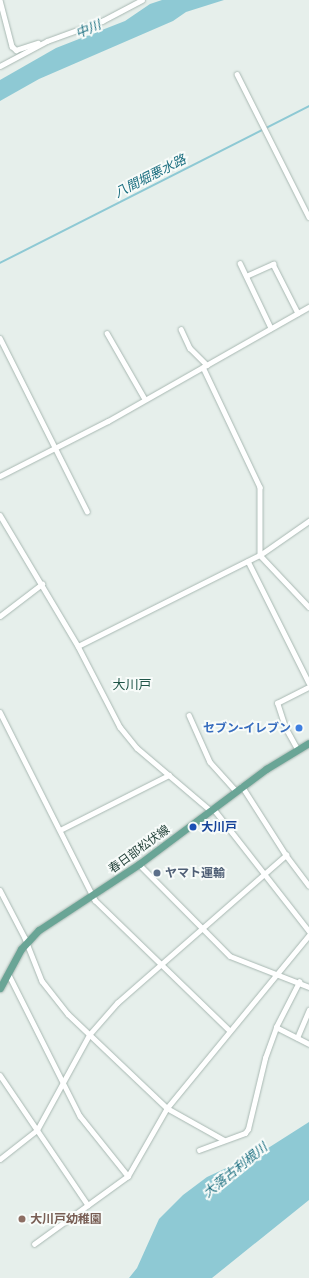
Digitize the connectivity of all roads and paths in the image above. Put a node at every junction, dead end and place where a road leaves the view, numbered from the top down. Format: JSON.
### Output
{"nodes":[{"id":1,"x":0,"y":0,"type":"edge"},
{"id":2,"x":142,"y":0,"type":"edge"},
{"id":3,"x":47,"y":41,"type":"junction"},
{"id":4,"x":0,"y":66,"type":"edge"},
{"id":5,"x":237,"y":74,"type":"dead end"},
{"id":6,"x":309,"y":217,"type":"edge"},
{"id":7,"x":240,"y":263,"type":"dead end"},
{"id":8,"x":246,"y":276,"type":"junction"},
{"id":9,"x":309,"y":307,"type":"edge"},
{"id":10,"x":298,"y":313,"type":"junction"},
{"id":11,"x":271,"y":328,"type":"junction"},
{"id":12,"x":181,"y":329,"type":"dead end"},
{"id":13,"x":107,"y":333,"type":"dead end"},
{"id":14,"x":0,"y":338,"type":"edge"},
{"id":15,"x":205,"y":366,"type":"junction"},
{"id":16,"x":145,"y":399,"type":"junction"},
{"id":17,"x":54,"y":448,"type":"junction"},
{"id":18,"x":0,"y":476,"type":"edge"},
{"id":19,"x":87,"y":512,"type":"dead end"},
{"id":20,"x":0,"y":515,"type":"edge"},
{"id":21,"x":309,"y":521,"type":"edge"},
{"id":22,"x":260,"y":555,"type":"junction"},
{"id":23,"x":248,"y":561,"type":"junction"},
{"id":24,"x":42,"y":584,"type":"junction"},
{"id":25,"x":309,"y":607,"type":"edge"},
{"id":26,"x":0,"y":616,"type":"edge"},
{"id":27,"x":78,"y":646,"type":"junction"},
{"id":28,"x":309,"y":683,"type":"edge"},
{"id":29,"x":309,"y":687,"type":"edge"},
{"id":30,"x":0,"y":712,"type":"edge"},
{"id":31,"x":188,"y":715,"type":"dead end"},
{"id":32,"x":309,"y":743,"type":"edge"},
{"id":33,"x":297,"y":749,"type":"junction"},
{"id":34,"x":169,"y":775,"type":"junction"},
{"id":35,"x":242,"y":786,"type":"junction"},
{"id":36,"x":236,"y":791,"type":"junction"},
{"id":37,"x":212,"y":809,"type":"junction"},
{"id":38,"x":60,"y":830,"type":"junction"},
{"id":39,"x":286,"y":855,"type":"junction"},
{"id":40,"x":139,"y":864,"type":"junction"},
{"id":41,"x":264,"y":874,"type":"junction"},
{"id":42,"x":309,"y":885,"type":"edge"},
{"id":43,"x":0,"y":890,"type":"edge"},
{"id":44,"x":92,"y":895,"type":"junction"},
{"id":45,"x":201,"y":927,"type":"junction"},
{"id":46,"x":309,"y":931,"type":"edge"},
{"id":47,"x":309,"y":935,"type":"edge"},
{"id":48,"x":26,"y":942,"type":"junction"},
{"id":49,"x":159,"y":964,"type":"junction"},
{"id":50,"x":8,"y":973,"type":"junction"},
{"id":51,"x":276,"y":973,"type":"junction"},
{"id":52,"x":299,"y":982,"type":"junction"},
{"id":53,"x":309,"y":987,"type":"edge"},
{"id":54,"x":0,"y":988,"type":"edge"},
{"id":55,"x":309,"y":1010,"type":"edge"},
{"id":56,"x":276,"y":1027,"type":"junction"},
{"id":57,"x":229,"y":1030,"type":"junction"},
{"id":58,"x":89,"y":1035,"type":"junction"},
{"id":59,"x":297,"y":1038,"type":"junction"},
{"id":60,"x":309,"y":1044,"type":"edge"},
{"id":61,"x":0,"y":1075,"type":"edge"},
{"id":62,"x":63,"y":1084,"type":"junction"},
{"id":63,"x":167,"y":1108,"type":"junction"},
{"id":64,"x":37,"y":1130,"type":"junction"},
{"id":65,"x":224,"y":1140,"type":"junction"},
{"id":66,"x":199,"y":1150,"type":"dead end"},
{"id":67,"x":0,"y":1159,"type":"edge"},
{"id":68,"x":128,"y":1176,"type":"junction"},
{"id":69,"x":88,"y":1205,"type":"junction"},
{"id":70,"x":34,"y":1244,"type":"dead end"}],
"edges":[{"from":1,"to":3,"type":"street"},
{"from":2,"to":3,"type":"street"},
{"from":3,"to":4,"type":"street"},
{"from":5,"to":6,"type":"street"},
{"from":7,"to":8,"type":"street"},
{"from":8,"to":10,"type":"street"},
{"from":8,"to":11,"type":"street"},
{"from":9,"to":10,"type":"street"},
{"from":10,"to":11,"type":"street"},
{"from":11,"to":15,"type":"street"},
{"from":12,"to":15,"type":"street"},
{"from":13,"to":16,"type":"street"},
{"from":14,"to":17,"type":"street"},
{"from":15,"to":16,"type":"street"},
{"from":15,"to":22,"type":"street"},
{"from":16,"to":17,"type":"street"},
{"from":17,"to":18,"type":"street"},
{"from":17,"to":19,"type":"street"},
{"from":20,"to":24,"type":"street"},
{"from":21,"to":22,"type":"street"},
{"from":22,"to":23,"type":"street"},
{"from":22,"to":25,"type":"street"},
{"from":23,"to":27,"type":"street"},
{"from":23,"to":28,"type":"street"},
{"from":24,"to":26,"type":"street"},
{"from":24,"to":27,"type":"street"},
{"from":27,"to":34,"type":"street"},
{"from":29,"to":33,"type":"street"},
{"from":30,"to":38,"type":"street"},
{"from":31,"to":36,"type":"street"},
{"from":32,"to":33,"type":"main road","name":"春日部松伏線"},
{"from":33,"to":35,"type":"main road","name":"春日部松伏線"},
{"from":34,"to":37,"type":"street"},
{"from":34,"to":38,"type":"street"},
{"from":35,"to":36,"type":"main road","name":"春日部松伏線"},
{"from":35,"to":39,"type":"street"},
{"from":36,"to":37,"type":"main road","name":"春日部松伏線"},
{"from":37,"to":40,"type":"main road","name":"春日部松伏線"},
{"from":37,"to":41,"type":"street"},
{"from":38,"to":44,"type":"street"},
{"from":39,"to":41,"type":"street"},
{"from":39,"to":42,"type":"street"},
{"from":40,"to":44,"type":"main road","name":"春日部松伏線"},
{"from":40,"to":45,"type":"street"},
{"from":41,"to":45,"type":"street"},
{"from":41,"to":46,"type":"street"},
{"from":43,"to":48,"type":"street"},
{"from":44,"to":48,"type":"main road","name":"春日部松伏線"},
{"from":44,"to":49,"type":"street"},
{"from":45,"to":49,"type":"street"},
{"from":45,"to":51,"type":"street"},
{"from":47,"to":51,"type":"street"},
{"from":48,"to":50,"type":"main road","name":"春日部松伏線"},
{"from":48,"to":58,"type":"street"},
{"from":49,"to":57,"type":"street"},
{"from":49,"to":58,"type":"street"},
{"from":50,"to":54,"type":"main road","name":"春日部松伏線"},
{"from":50,"to":62,"type":"street"},
{"from":51,"to":52,"type":"street"},
{"from":51,"to":57,"type":"street"},
{"from":52,"to":53,"type":"street"},
{"from":52,"to":56,"type":"street"},
{"from":55,"to":59,"type":"street"},
{"from":56,"to":59,"type":"street"},
{"from":56,"to":65,"type":"street"},
{"from":57,"to":63,"type":"street"},
{"from":58,"to":62,"type":"street"},
{"from":58,"to":63,"type":"street"},
{"from":59,"to":60,"type":"street"},
{"from":61,"to":64,"type":"street"},
{"from":62,"to":64,"type":"street"},
{"from":62,"to":68,"type":"street"},
{"from":63,"to":65,"type":"street"},
{"from":63,"to":68,"type":"street"},
{"from":64,"to":67,"type":"street"},
{"from":64,"to":69,"type":"street"},
{"from":65,"to":66,"type":"street"},
{"from":68,"to":69,"type":"street"},
{"from":69,"to":70,"type":"street"}]}
